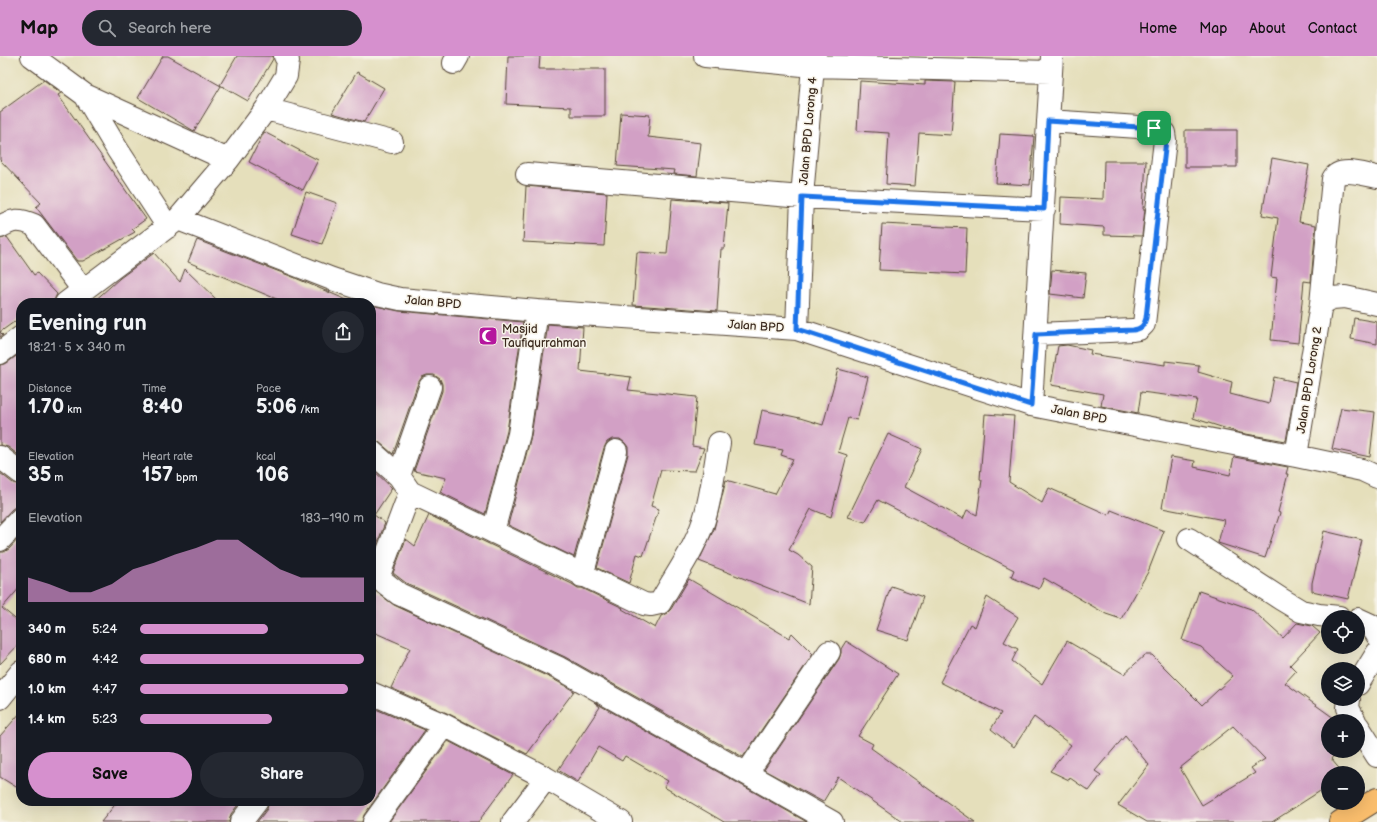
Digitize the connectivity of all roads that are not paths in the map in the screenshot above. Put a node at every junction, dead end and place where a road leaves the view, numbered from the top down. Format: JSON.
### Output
{"nodes":[{"id":1,"x":32,"y":56,"type":"edge"},
{"id":2,"x":285,"y":56,"type":"edge"},
{"id":3,"x":705,"y":56,"type":"edge"},
{"id":4,"x":814,"y":61,"type":"edge"},
{"id":5,"x":1051,"y":64,"type":"edge"},
{"id":6,"x":85,"y":95,"type":"junction"},
{"id":7,"x":266,"y":109,"type":"junction"},
{"id":8,"x":1048,"y":121,"type":"junction"},
{"id":9,"x":392,"y":142,"type":"dead end"},
{"id":10,"x":228,"y":160,"type":"junction"},
{"id":11,"x":527,"y":174,"type":"dead end"},
{"id":12,"x":1377,"y":177,"type":"edge"},
{"id":13,"x":802,"y":197,"type":"junction"},
{"id":14,"x":1044,"y":209,"type":"junction"},
{"id":15,"x":173,"y":223,"type":"junction"},
{"id":16,"x":0,"y":228,"type":"edge"},
{"id":17,"x":75,"y":297,"type":"edge"},
{"id":18,"x":1321,"y":304,"type":"junction"},
{"id":19,"x":1377,"y":304,"type":"edge"},
{"id":20,"x":537,"y":311,"type":"junction"},
{"id":21,"x":797,"y":329,"type":"junction"},
{"id":22,"x":1036,"y":334,"type":"junction"},
{"id":23,"x":16,"y":341,"type":"edge"},
{"id":24,"x":0,"y":353,"type":"edge"},
{"id":25,"x":430,"y":388,"type":"dead end"},
{"id":26,"x":1031,"y":405,"type":"junction"},
{"id":27,"x":719,"y":443,"type":"dead end"},
{"id":28,"x":616,"y":451,"type":"dead end"},
{"id":29,"x":376,"y":456,"type":"edge"},
{"id":30,"x":1296,"y":456,"type":"junction"},
{"id":31,"x":0,"y":457,"type":"edge"},
{"id":32,"x":16,"y":469,"type":"edge"},
{"id":33,"x":1377,"y":477,"type":"edge"},
{"id":34,"x":405,"y":484,"type":"junction"},
{"id":35,"x":16,"y":523,"type":"edge"},
{"id":36,"x":493,"y":532,"type":"junction"},
{"id":37,"x":1189,"y":539,"type":"dead end"},
{"id":38,"x":0,"y":540,"type":"edge"},
{"id":39,"x":376,"y":569,"type":"edge"},
{"id":40,"x":582,"y":576,"type":"junction"},
{"id":41,"x":376,"y":577,"type":"edge"},
{"id":42,"x":1321,"y":615,"type":"edge"},
{"id":43,"x":1365,"y":623,"type":"edge"},
{"id":44,"x":1377,"y":634,"type":"edge"},
{"id":45,"x":829,"y":652,"type":"dead end"},
{"id":46,"x":1377,"y":653,"type":"edge"},
{"id":47,"x":1365,"y":673,"type":"edge"},
{"id":48,"x":16,"y":678,"type":"edge"},
{"id":49,"x":376,"y":695,"type":"edge"},
{"id":50,"x":0,"y":698,"type":"edge"},
{"id":51,"x":444,"y":725,"type":"junction"},
{"id":52,"x":1365,"y":737,"type":"edge"},
{"id":53,"x":1377,"y":756,"type":"edge"},
{"id":54,"x":747,"y":773,"type":"junction"},
{"id":55,"x":546,"y":778,"type":"junction"},
{"id":56,"x":1377,"y":799,"type":"edge"},
{"id":57,"x":252,"y":806,"type":"edge"},
{"id":58,"x":241,"y":822,"type":"edge"},
{"id":59,"x":374,"y":822,"type":"edge"},
{"id":60,"x":513,"y":822,"type":"edge"},
{"id":61,"x":620,"y":822,"type":"edge"},
{"id":62,"x":832,"y":822,"type":"edge"},
{"id":63,"x":1340,"y":822,"type":"edge"}],
"edges":[{"from":1,"to":6,"type":"street"},
{"from":2,"to":7,"type":"street"},
{"from":3,"to":4,"type":"street","name":"Jalan BPD Lorong 4"},
{"from":4,"to":5,"type":"street"},
{"from":4,"to":13,"type":"street","name":"Jalan BPD Lorong 4"},
{"from":5,"to":8,"type":"street"},
{"from":6,"to":10,"type":"street"},
{"from":6,"to":15,"type":"street"},
{"from":7,"to":9,"type":"street"},
{"from":7,"to":10,"type":"street"},
{"from":8,"to":14,"type":"street"},
{"from":8,"to":22,"type":"street"},
{"from":10,"to":15,"type":"street"},
{"from":11,"to":13,"type":"street"},
{"from":12,"to":18,"type":"street","name":"Jalan BPD Lorong 2"},
{"from":13,"to":14,"type":"street"},
{"from":13,"to":21,"type":"street","name":"Jalan BPD Lorong 4"},
{"from":14,"to":22,"type":"street"},
{"from":15,"to":17,"type":"street"},
{"from":15,"to":20,"type":"street","name":"Jalan BPD"},
{"from":16,"to":17,"type":"street"},
{"from":18,"to":19,"type":"street"},
{"from":18,"to":30,"type":"street","name":"Jalan BPD Lorong 2"},
{"from":20,"to":21,"type":"street","name":"Jalan BPD"},
{"from":20,"to":36,"type":"street"},
{"from":21,"to":26,"type":"street","name":"Jalan BPD"},
{"from":22,"to":26,"type":"street"},
{"from":23,"to":24,"type":"street"},
{"from":25,"to":34,"type":"street"},
{"from":26,"to":30,"type":"street","name":"Jalan BPD"},
{"from":27,"to":40,"type":"street"},
{"from":28,"to":40,"type":"street"},
{"from":29,"to":34,"type":"street"},
{"from":30,"to":33,"type":"street","name":"Jalan BPD"},
{"from":31,"to":32,"type":"street"},
{"from":34,"to":36,"type":"street"},
{"from":34,"to":39,"type":"street"},
{"from":35,"to":38,"type":"street"},
{"from":36,"to":40,"type":"street"},
{"from":37,"to":42,"type":"street"},
{"from":41,"to":54,"type":"street"},
{"from":43,"to":44,"type":"street"},
{"from":45,"to":54,"type":"street"},
{"from":46,"to":47,"type":"street"},
{"from":48,"to":50,"type":"street"},
{"from":49,"to":51,"type":"street"},
{"from":51,"to":55,"type":"street"},
{"from":51,"to":59,"type":"street"},
{"from":52,"to":53,"type":"street"},
{"from":54,"to":62,"type":"street"},
{"from":55,"to":60,"type":"street"},
{"from":55,"to":61,"type":"street"},
{"from":56,"to":63,"type":"main road"},
{"from":57,"to":58,"type":"street"}]}
